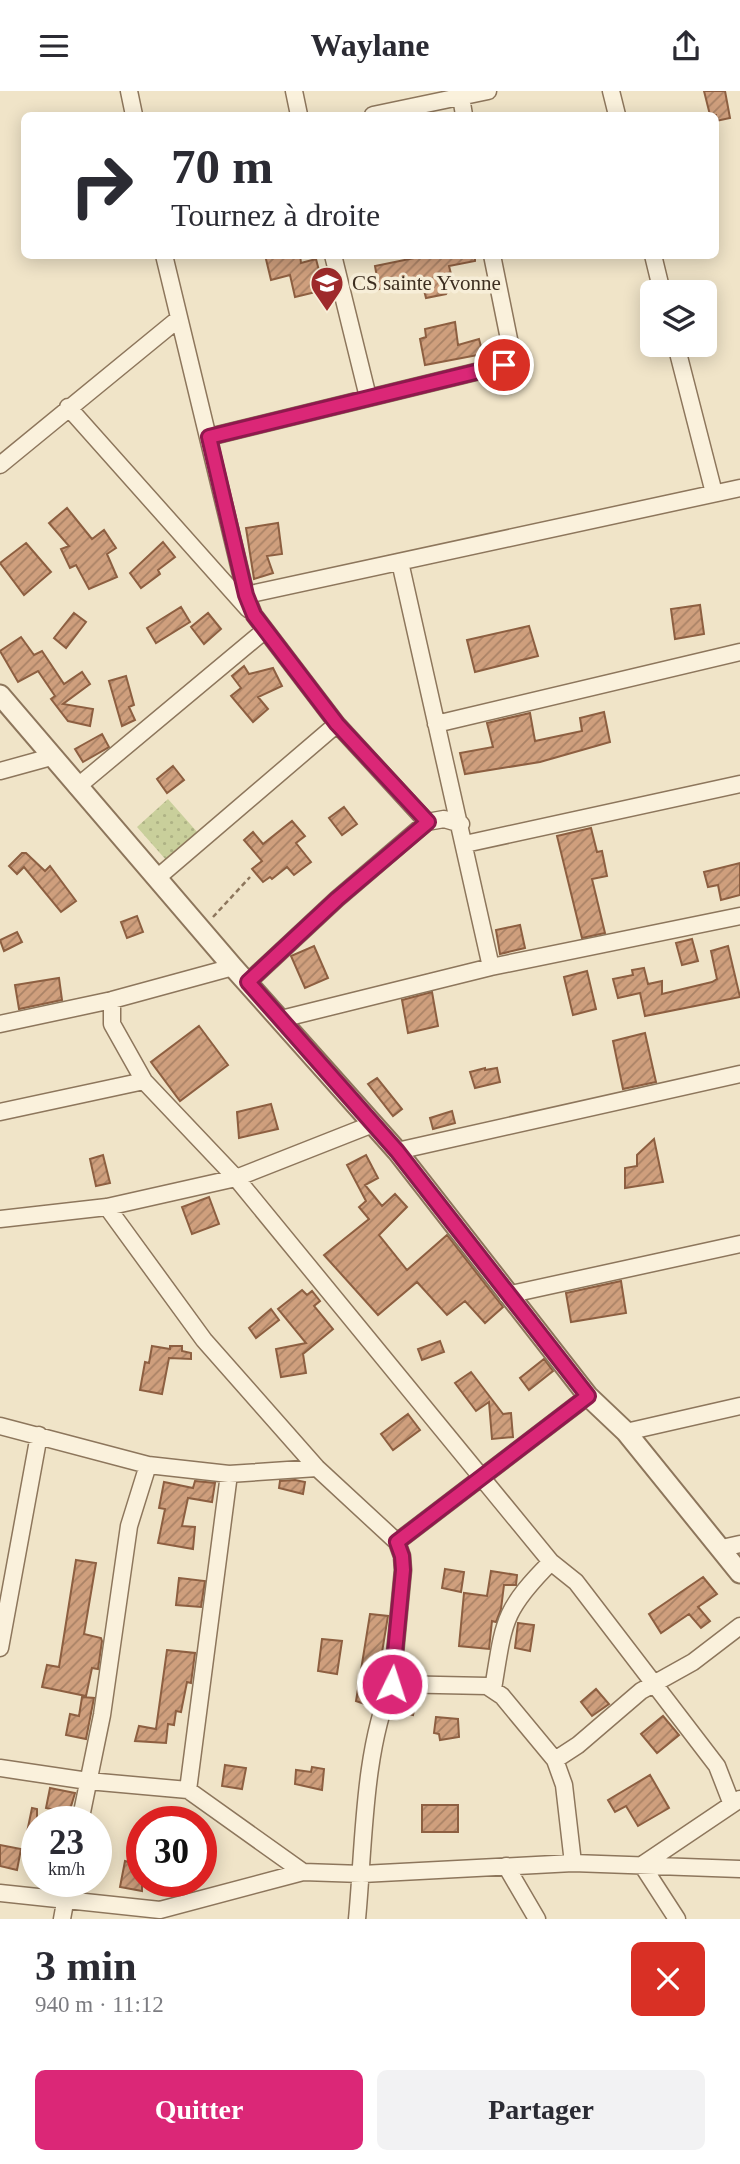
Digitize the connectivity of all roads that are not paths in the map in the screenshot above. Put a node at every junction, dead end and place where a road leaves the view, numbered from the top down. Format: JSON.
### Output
{"nodes":[{"id":1,"x":129,"y":91,"type":"edge"},
{"id":2,"x":294,"y":91,"type":"edge"},
{"id":3,"x":488,"y":91,"type":"edge"},
{"id":4,"x":611,"y":91,"type":"edge"},
{"id":5,"x":461,"y":97,"type":"junction"},
{"id":6,"x":133,"y":112,"type":"edge"},
{"id":7,"x":298,"y":112,"type":"edge"},
{"id":8,"x":388,"y":112,"type":"edge"},
{"id":9,"x":464,"y":112,"type":"edge"},
{"id":10,"x":616,"y":112,"type":"edge"},
{"id":11,"x":165,"y":259,"type":"edge"},
{"id":12,"x":334,"y":259,"type":"edge"},
{"id":13,"x":493,"y":259,"type":"edge"},
{"id":14,"x":654,"y":259,"type":"edge"},
{"id":15,"x":659,"y":280,"type":"edge"},
{"id":16,"x":177,"y":320,"type":"junction"},
{"id":17,"x":679,"y":357,"type":"edge"},
{"id":18,"x":368,"y":397,"type":"junction"},
{"id":19,"x":68,"y":407,"type":"junction"},
{"id":20,"x":209,"y":437,"type":"junction"},
{"id":21,"x":0,"y":465,"type":"edge"},
{"id":22,"x":740,"y":488,"type":"edge"},
{"id":23,"x":714,"y":493,"type":"junction"},
{"id":24,"x":400,"y":562,"type":"junction"},
{"id":25,"x":246,"y":595,"type":"junction"},
{"id":26,"x":254,"y":615,"type":"junction"},
{"id":27,"x":264,"y":631,"type":"junction"},
{"id":28,"x":740,"y":653,"type":"edge"},
{"id":29,"x":0,"y":695,"type":"edge"},
{"id":30,"x":337,"y":724,"type":"junction"},
{"id":31,"x":436,"y":724,"type":"junction"},
{"id":32,"x":51,"y":757,"type":"junction"},
{"id":33,"x":0,"y":771,"type":"edge"},
{"id":34,"x":740,"y":784,"type":"edge"},
{"id":35,"x":76,"y":787,"type":"junction"},
{"id":36,"x":428,"y":822,"type":"junction"},
{"id":37,"x":460,"y":824,"type":"junction"},
{"id":38,"x":465,"y":844,"type":"junction"},
{"id":39,"x":157,"y":878,"type":"junction"},
{"id":40,"x":740,"y":916,"type":"edge"},
{"id":41,"x":233,"y":967,"type":"junction"},
{"id":42,"x":491,"y":967,"type":"junction"},
{"id":43,"x":248,"y":982,"type":"junction"},
{"id":44,"x":112,"y":1000,"type":"junction"},
{"id":45,"x":281,"y":1019,"type":"junction"},
{"id":46,"x":0,"y":1024,"type":"edge"},
{"id":47,"x":740,"y":1074,"type":"edge"},
{"id":48,"x":144,"y":1081,"type":"junction"},
{"id":49,"x":0,"y":1112,"type":"edge"},
{"id":50,"x":373,"y":1124,"type":"junction"},
{"id":51,"x":397,"y":1151,"type":"junction"},
{"id":52,"x":236,"y":1178,"type":"junction"},
{"id":53,"x":107,"y":1206,"type":"junction"},
{"id":54,"x":0,"y":1219,"type":"edge"},
{"id":55,"x":740,"y":1244,"type":"edge"},
{"id":56,"x":508,"y":1295,"type":"junction"},
{"id":57,"x":588,"y":1396,"type":"junction"},
{"id":58,"x":740,"y":1406,"type":"edge"},
{"id":59,"x":0,"y":1426,"type":"edge"},
{"id":60,"x":626,"y":1432,"type":"junction"},
{"id":61,"x":39,"y":1435,"type":"junction"},
{"id":62,"x":148,"y":1465,"type":"junction"},
{"id":63,"x":317,"y":1468,"type":"junction"},
{"id":64,"x":229,"y":1474,"type":"junction"},
{"id":65,"x":480,"y":1477,"type":"junction"},
{"id":66,"x":397,"y":1542,"type":"junction"},
{"id":67,"x":731,"y":1546,"type":"edge"},
{"id":68,"x":551,"y":1562,"type":"junction"},
{"id":69,"x":740,"y":1573,"type":"edge"},
{"id":70,"x":740,"y":1626,"type":"edge"},
{"id":71,"x":0,"y":1648,"type":"edge"},
{"id":72,"x":655,"y":1682,"type":"junction"},
{"id":73,"x":392,"y":1684,"type":"junction"},
{"id":74,"x":493,"y":1689,"type":"junction"},
{"id":75,"x":555,"y":1760,"type":"junction"},
{"id":76,"x":0,"y":1768,"type":"edge"},
{"id":77,"x":88,"y":1781,"type":"junction"},
{"id":78,"x":188,"y":1790,"type":"junction"},
{"id":79,"x":736,"y":1800,"type":"edge"},
{"id":80,"x":83,"y":1806,"type":"edge"},
{"id":81,"x":573,"y":1863,"type":"junction"},
{"id":82,"x":642,"y":1865,"type":"junction"},
{"id":83,"x":506,"y":1866,"type":"junction"},
{"id":84,"x":740,"y":1869,"type":"edge"},
{"id":85,"x":303,"y":1872,"type":"junction"},
{"id":86,"x":362,"y":1874,"type":"junction"},
{"id":87,"x":0,"y":1893,"type":"edge"},
{"id":88,"x":65,"y":1898,"type":"junction"},
{"id":89,"x":160,"y":1914,"type":"edge"},
{"id":90,"x":62,"y":1919,"type":"edge"},
{"id":91,"x":357,"y":1919,"type":"edge"},
{"id":92,"x":537,"y":1919,"type":"edge"},
{"id":93,"x":677,"y":1919,"type":"edge"}],
"edges":[{"from":1,"to":6,"type":"street"},
{"from":2,"to":7,"type":"street"},
{"from":3,"to":5,"type":"street"},
{"from":4,"to":10,"type":"street"},
{"from":5,"to":8,"type":"street"},
{"from":5,"to":9,"type":"street"},
{"from":11,"to":16,"type":"street"},
{"from":12,"to":18,"type":"street"},
{"from":13,"to":18,"type":"street"},
{"from":14,"to":15,"type":"street"},
{"from":16,"to":19,"type":"street"},
{"from":16,"to":20,"type":"street"},
{"from":17,"to":23,"type":"street"},
{"from":18,"to":20,"type":"street"},
{"from":19,"to":21,"type":"street"},
{"from":19,"to":26,"type":"street"},
{"from":20,"to":25,"type":"street"},
{"from":22,"to":23,"type":"street"},
{"from":23,"to":24,"type":"street"},
{"from":24,"to":25,"type":"street"},
{"from":24,"to":31,"type":"street"},
{"from":25,"to":26,"type":"street"},
{"from":26,"to":27,"type":"street"},
{"from":27,"to":30,"type":"street"},
{"from":27,"to":35,"type":"street"},
{"from":28,"to":31,"type":"street"},
{"from":29,"to":32,"type":"street"},
{"from":30,"to":36,"type":"street"},
{"from":30,"to":39,"type":"street"},
{"from":31,"to":37,"type":"street"},
{"from":32,"to":33,"type":"street"},
{"from":32,"to":35,"type":"street"},
{"from":34,"to":38,"type":"street"},
{"from":35,"to":39,"type":"street"},
{"from":36,"to":37,"type":"street"},
{"from":36,"to":43,"type":"street"},
{"from":37,"to":38,"type":"street"},
{"from":38,"to":42,"type":"street"},
{"from":39,"to":41,"type":"street"},
{"from":40,"to":42,"type":"street"},
{"from":41,"to":43,"type":"street"},
{"from":41,"to":44,"type":"street"},
{"from":42,"to":45,"type":"street"},
{"from":43,"to":45,"type":"street"},
{"from":44,"to":46,"type":"street"},
{"from":44,"to":48,"type":"street"},
{"from":45,"to":50,"type":"street"},
{"from":47,"to":51,"type":"street"},
{"from":48,"to":49,"type":"street"},
{"from":48,"to":52,"type":"street"},
{"from":50,"to":51,"type":"street"},
{"from":50,"to":52,"type":"street"},
{"from":51,"to":56,"type":"street"},
{"from":52,"to":53,"type":"street"},
{"from":52,"to":65,"type":"street"},
{"from":53,"to":54,"type":"street"},
{"from":53,"to":63,"type":"street"},
{"from":55,"to":56,"type":"street"},
{"from":56,"to":57,"type":"street"},
{"from":57,"to":60,"type":"street"},
{"from":57,"to":65,"type":"street"},
{"from":58,"to":60,"type":"street"},
{"from":59,"to":61,"type":"street"},
{"from":60,"to":67,"type":"street"},
{"from":61,"to":62,"type":"street"},
{"from":61,"to":71,"type":"street"},
{"from":62,"to":64,"type":"street"},
{"from":62,"to":77,"type":"street"},
{"from":63,"to":64,"type":"street"},
{"from":63,"to":66,"type":"street"},
{"from":64,"to":78,"type":"street"},
{"from":65,"to":66,"type":"street"},
{"from":65,"to":68,"type":"street"},
{"from":66,"to":73,"type":"street"},
{"from":67,"to":69,"type":"street"},
{"from":68,"to":72,"type":"street"},
{"from":68,"to":74,"type":"street"},
{"from":70,"to":72,"type":"street"},
{"from":72,"to":75,"type":"street"},
{"from":72,"to":79,"type":"street"},
{"from":73,"to":74,"type":"street"},
{"from":73,"to":86,"type":"street"},
{"from":74,"to":75,"type":"street"},
{"from":75,"to":81,"type":"street"},
{"from":76,"to":77,"type":"street"},
{"from":77,"to":78,"type":"street"},
{"from":77,"to":80,"type":"street"},
{"from":78,"to":85,"type":"street"},
{"from":79,"to":82,"type":"street"},
{"from":81,"to":82,"type":"street"},
{"from":81,"to":83,"type":"street"},
{"from":82,"to":84,"type":"street"},
{"from":82,"to":93,"type":"street"},
{"from":83,"to":86,"type":"street"},
{"from":83,"to":92,"type":"street"},
{"from":85,"to":86,"type":"street"},
{"from":85,"to":89,"type":"street"},
{"from":86,"to":91,"type":"street"},
{"from":87,"to":88,"type":"street"},
{"from":88,"to":89,"type":"street"},
{"from":88,"to":90,"type":"street"}]}
